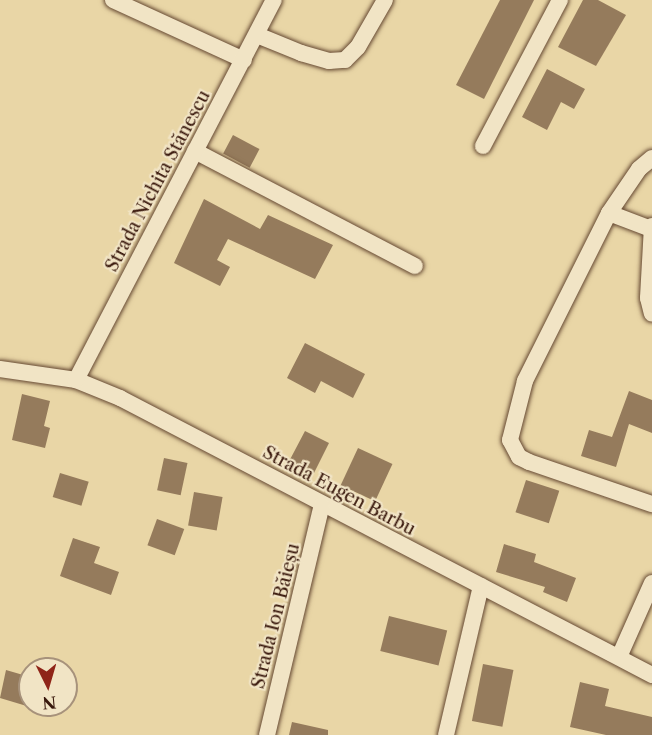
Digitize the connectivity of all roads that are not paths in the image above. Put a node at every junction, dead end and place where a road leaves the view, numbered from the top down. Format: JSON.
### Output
{"nodes":[{"id":1,"x":112,"y":0,"type":"edge"},
{"id":2,"x":274,"y":0,"type":"edge"},
{"id":3,"x":385,"y":0,"type":"edge"},
{"id":4,"x":560,"y":0,"type":"edge"},
{"id":5,"x":257,"y":34,"type":"junction"},
{"id":6,"x":244,"y":60,"type":"junction"},
{"id":7,"x":483,"y":146,"type":"dead end"},
{"id":8,"x":195,"y":151,"type":"junction"},
{"id":9,"x":652,"y":158,"type":"edge"},
{"id":10,"x":609,"y":213,"type":"junction"},
{"id":11,"x":652,"y":228,"type":"edge"},
{"id":12,"x":651,"y":257,"type":"edge"},
{"id":13,"x":415,"y":266,"type":"dead end"},
{"id":14,"x":652,"y":314,"type":"edge"},
{"id":15,"x":0,"y":369,"type":"edge"},
{"id":16,"x":76,"y":380,"type":"junction"},
{"id":17,"x":652,"y":504,"type":"edge"},
{"id":18,"x":322,"y":505,"type":"junction"},
{"id":19,"x":652,"y":583,"type":"edge"},
{"id":20,"x":481,"y":586,"type":"junction"},
{"id":21,"x":619,"y":657,"type":"junction"},
{"id":22,"x":652,"y":675,"type":"edge"},
{"id":23,"x":267,"y":735,"type":"edge"},
{"id":24,"x":446,"y":735,"type":"edge"}],
"edges":[{"from":1,"to":6,"type":"street"},
{"from":2,"to":5,"type":"street","name":"Strada Nichita Stănescu"},
{"from":3,"to":5,"type":"street"},
{"from":4,"to":7,"type":"street"},
{"from":5,"to":6,"type":"street","name":"Strada Nichita Stănescu"},
{"from":6,"to":8,"type":"street","name":"Strada Nichita Stănescu"},
{"from":8,"to":13,"type":"street"},
{"from":8,"to":16,"type":"street","name":"Strada Nichita Stănescu"},
{"from":9,"to":10,"type":"street"},
{"from":10,"to":11,"type":"street"},
{"from":10,"to":17,"type":"street"},
{"from":11,"to":12,"type":"street"},
{"from":12,"to":14,"type":"street"},
{"from":15,"to":16,"type":"street","name":"Strada Eugen Barbu"},
{"from":16,"to":18,"type":"street","name":"Strada Eugen Barbu"},
{"from":18,"to":20,"type":"street","name":"Strada Eugen Barbu"},
{"from":18,"to":23,"type":"street","name":"Strada Ion Băieșu"},
{"from":19,"to":21,"type":"street"},
{"from":20,"to":21,"type":"street","name":"Strada Eugen Barbu"},
{"from":20,"to":24,"type":"street"},
{"from":21,"to":22,"type":"street","name":"Strada Eugen Barbu"}]}
